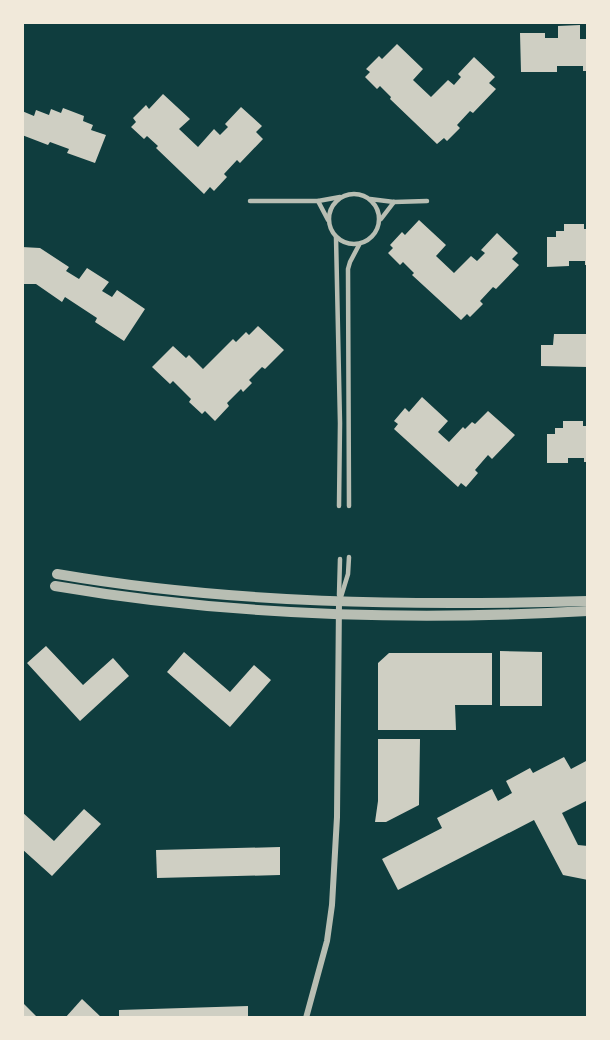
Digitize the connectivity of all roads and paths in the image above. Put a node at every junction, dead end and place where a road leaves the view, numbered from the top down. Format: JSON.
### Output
{"nodes":[{"id":1,"x":344,"y":196,"type":"junction"},
{"id":2,"x":369,"y":198,"type":"junction"},
{"id":3,"x":250,"y":201,"type":"dead end"},
{"id":4,"x":318,"y":201,"type":"junction"},
{"id":5,"x":427,"y":201,"type":"dead end"},
{"id":6,"x":394,"y":202,"type":"junction"},
{"id":7,"x":380,"y":220,"type":"junction"},
{"id":8,"x":329,"y":222,"type":"junction"},
{"id":9,"x":336,"y":237,"type":"junction"},
{"id":10,"x":359,"y":244,"type":"junction"},
{"id":11,"x":339,"y":506,"type":"dead end"},
{"id":12,"x":349,"y":506,"type":"dead end"},
{"id":13,"x":349,"y":557,"type":"dead end"},
{"id":14,"x":340,"y":559,"type":"dead end"},
{"id":15,"x":57,"y":574,"type":"dead end"},
{"id":16,"x":55,"y":586,"type":"dead end"},
{"id":17,"x":588,"y":601,"type":"edge"},
{"id":18,"x":339,"y":602,"type":"junction"},
{"id":19,"x":588,"y":611,"type":"edge"},
{"id":20,"x":339,"y":614,"type":"junction"},
{"id":21,"x":306,"y":1017,"type":"edge"}],
"edges":[{"from":1,"to":2,"type":"lane"},
{"from":1,"to":4,"type":"lane"},
{"from":1,"to":8,"type":"lane"},
{"from":2,"to":6,"type":"lane"},
{"from":2,"to":7,"type":"lane"},
{"from":3,"to":4,"type":"lane"},
{"from":4,"to":8,"type":"lane"},
{"from":5,"to":6,"type":"lane"},
{"from":6,"to":7,"type":"lane"},
{"from":7,"to":10,"type":"lane"},
{"from":8,"to":9,"type":"lane"},
{"from":9,"to":10,"type":"lane"},
{"from":9,"to":11,"type":"lane"},
{"from":10,"to":12,"type":"lane"},
{"from":13,"to":18,"type":"lane"},
{"from":14,"to":18,"type":"lane"},
{"from":15,"to":18,"type":"street"},
{"from":16,"to":20,"type":"street"},
{"from":17,"to":18,"type":"street"},
{"from":18,"to":20,"type":"street"},
{"from":19,"to":20,"type":"street"},
{"from":20,"to":21,"type":"street"}]}
